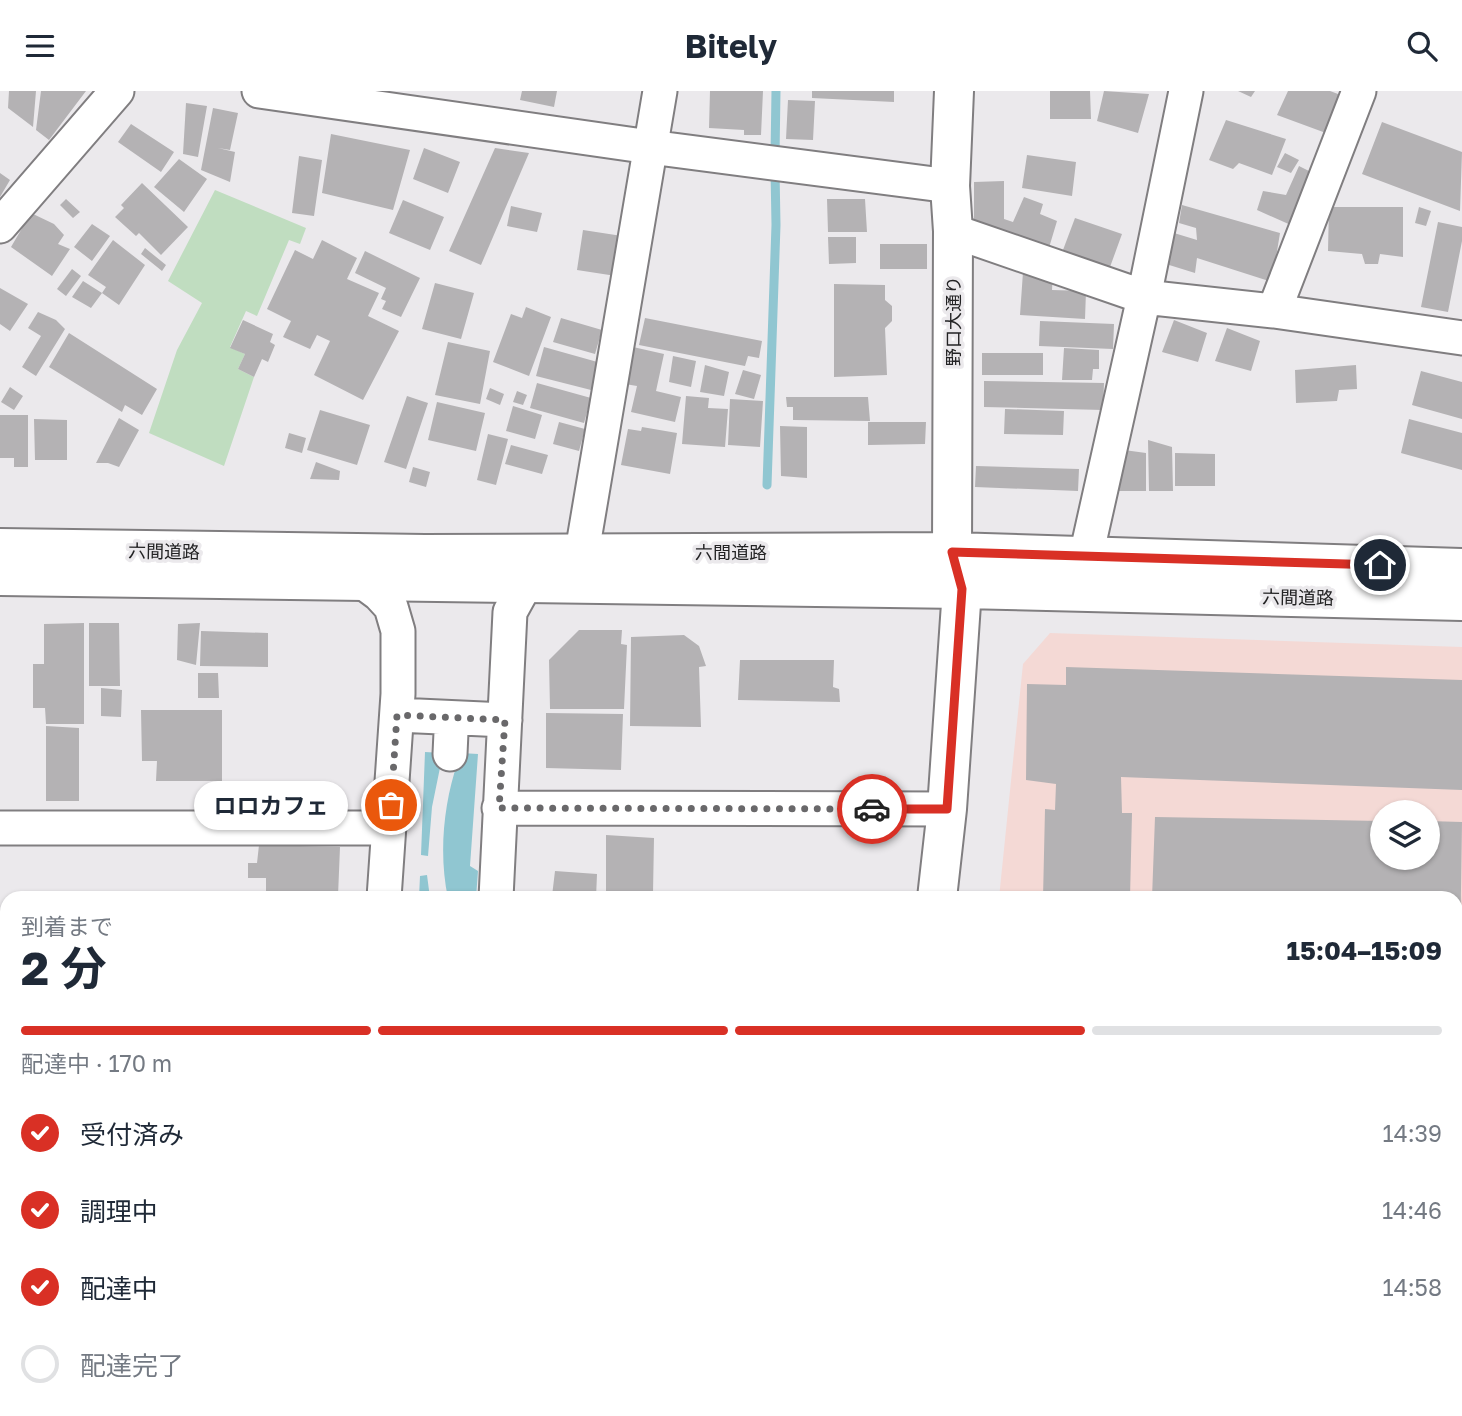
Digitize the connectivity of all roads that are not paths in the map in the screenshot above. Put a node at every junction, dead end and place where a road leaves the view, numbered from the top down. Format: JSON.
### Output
{"nodes":[{"id":1,"x":117,"y":91,"type":"edge"},
{"id":2,"x":660,"y":91,"type":"edge"},
{"id":3,"x":954,"y":91,"type":"edge"},
{"id":4,"x":1186,"y":91,"type":"edge"},
{"id":5,"x":1359,"y":91,"type":"edge"},
{"id":6,"x":274,"y":92,"type":"edge"},
{"id":7,"x":373,"y":98,"type":"edge"},
{"id":8,"x":650,"y":147,"type":"junction"},
{"id":9,"x":950,"y":186,"type":"junction"},
{"id":10,"x":0,"y":226,"type":"edge"},
{"id":11,"x":953,"y":231,"type":"junction"},
{"id":12,"x":1144,"y":297,"type":"junction"},
{"id":13,"x":1274,"y":311,"type":"junction"},
{"id":14,"x":1462,"y":338,"type":"edge"},
{"id":15,"x":0,"y":548,"type":"edge"},
{"id":16,"x":582,"y":552,"type":"junction"},
{"id":17,"x":952,"y":552,"type":"junction"},
{"id":18,"x":1086,"y":556,"type":"junction"},
{"id":19,"x":1462,"y":568,"type":"edge"},
{"id":20,"x":0,"y":576,"type":"edge"},
{"id":21,"x":360,"y":580,"type":"junction"},
{"id":22,"x":526,"y":583,"type":"junction"},
{"id":23,"x":962,"y":589,"type":"junction"},
{"id":24,"x":1462,"y":601,"type":"edge"},
{"id":25,"x":397,"y":715,"type":"junction"},
{"id":26,"x":505,"y":720,"type":"junction"},
{"id":27,"x":499,"y":808,"type":"junction"},
{"id":28,"x":947,"y":809,"type":"junction"},
{"id":29,"x":0,"y":828,"type":"edge"},
{"id":30,"x":389,"y":828,"type":"junction"},
{"id":31,"x":384,"y":891,"type":"edge"},
{"id":32,"x":496,"y":891,"type":"edge"},
{"id":33,"x":938,"y":891,"type":"edge"}],
"edges":[{"from":1,"to":10,"type":"street"},
{"from":2,"to":8,"type":"street"},
{"from":3,"to":9,"type":"street","name":"野口大通り"},
{"from":4,"to":12,"type":"street"},
{"from":5,"to":13,"type":"street"},
{"from":6,"to":7,"type":"street"},
{"from":7,"to":8,"type":"street"},
{"from":8,"to":9,"type":"street"},
{"from":8,"to":16,"type":"street"},
{"from":9,"to":11,"type":"street","name":"野口大通り"},
{"from":11,"to":12,"type":"street"},
{"from":11,"to":17,"type":"street","name":"野口大通り"},
{"from":12,"to":13,"type":"street"},
{"from":12,"to":18,"type":"street"},
{"from":13,"to":14,"type":"street"},
{"from":15,"to":16,"type":"street","name":"六間道路"},
{"from":16,"to":17,"type":"street","name":"六間道路"},
{"from":17,"to":18,"type":"street","name":"六間道路"},
{"from":17,"to":23,"type":"street","name":"野口大通り"},
{"from":18,"to":19,"type":"street","name":"六間道路"},
{"from":20,"to":21,"type":"street","name":"六間道路"},
{"from":21,"to":22,"type":"street","name":"六間道路"},
{"from":21,"to":25,"type":"street"},
{"from":22,"to":23,"type":"street","name":"六間道路"},
{"from":22,"to":26,"type":"street"},
{"from":23,"to":24,"type":"street","name":"六間道路"},
{"from":23,"to":28,"type":"street","name":"野口大通り"},
{"from":25,"to":26,"type":"street"},
{"from":25,"to":30,"type":"street"},
{"from":26,"to":27,"type":"street"},
{"from":27,"to":28,"type":"street"},
{"from":27,"to":32,"type":"street"},
{"from":28,"to":33,"type":"street","name":"野口大通り"},
{"from":29,"to":30,"type":"street"},
{"from":30,"to":31,"type":"street"}]}
